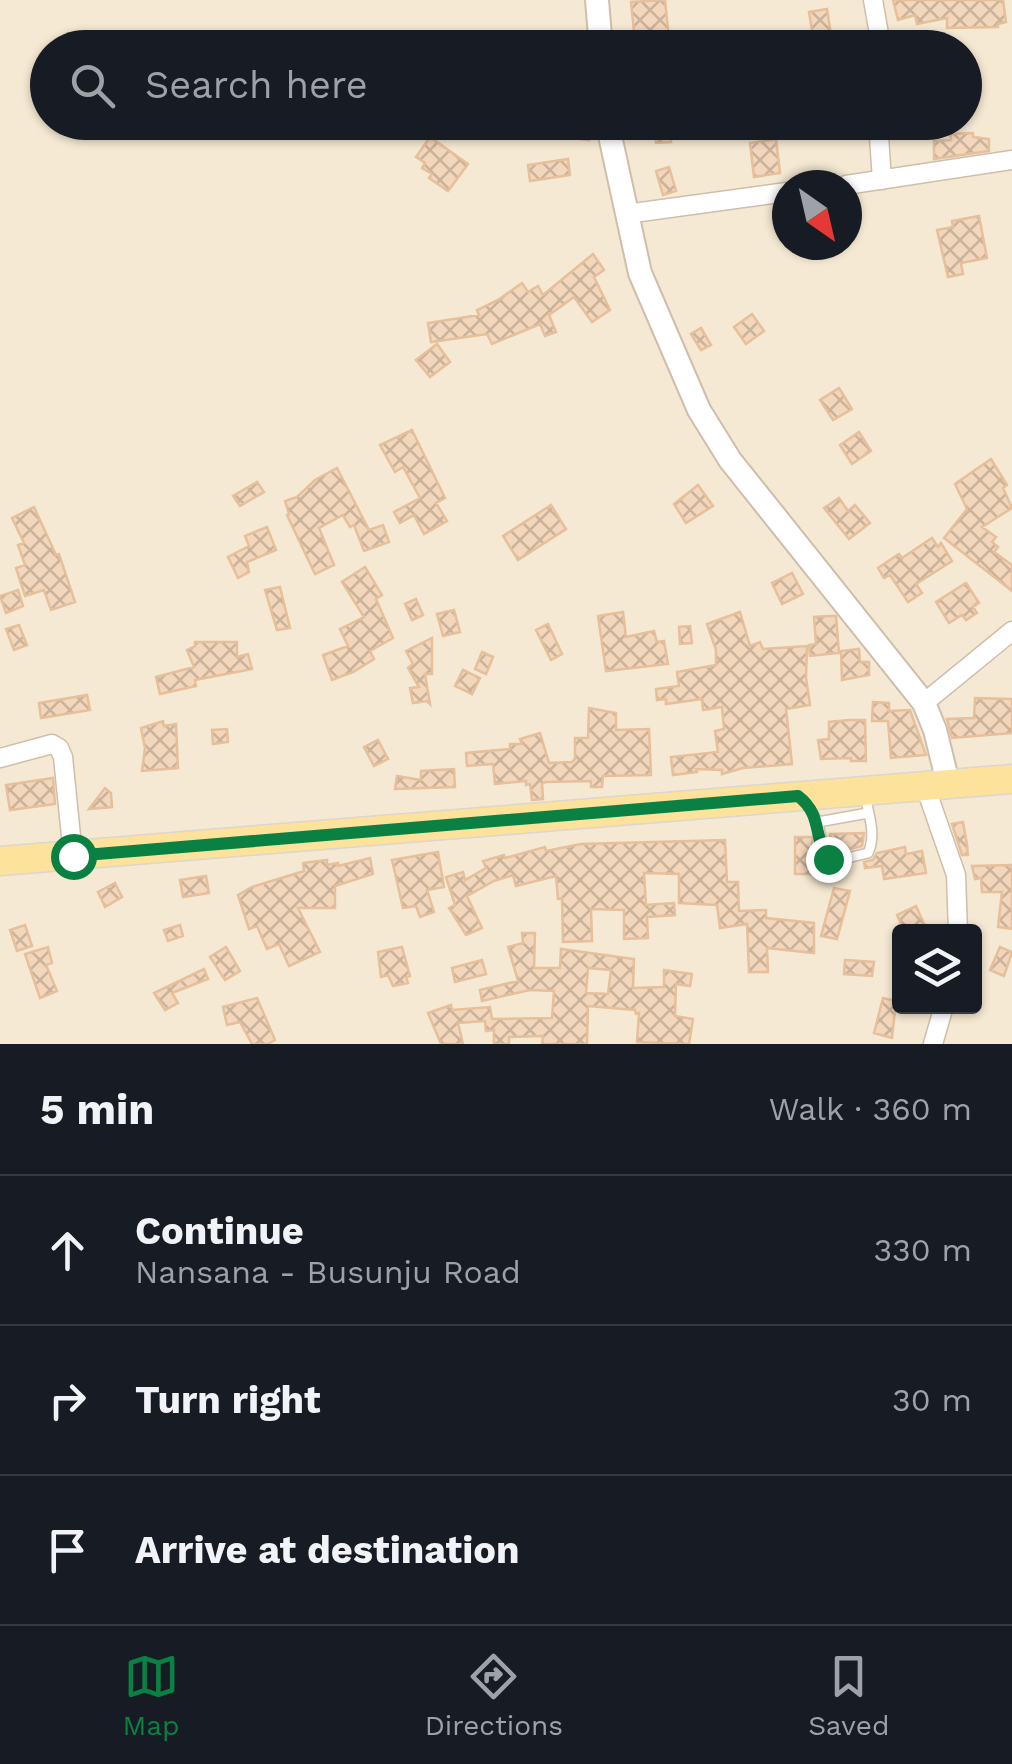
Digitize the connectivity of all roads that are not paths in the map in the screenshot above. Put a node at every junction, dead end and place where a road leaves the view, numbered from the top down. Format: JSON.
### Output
{"nodes":[{"id":1,"x":598,"y":0,"type":"edge"},
{"id":2,"x":873,"y":0,"type":"edge"},
{"id":3,"x":600,"y":30,"type":"edge"},
{"id":4,"x":877,"y":30,"type":"edge"},
{"id":5,"x":612,"y":140,"type":"edge"},
{"id":6,"x":879,"y":140,"type":"edge"},
{"id":7,"x":1012,"y":160,"type":"edge"},
{"id":8,"x":882,"y":180,"type":"junction"},
{"id":9,"x":862,"y":183,"type":"edge"},
{"id":10,"x":772,"y":194,"type":"edge"},
{"id":11,"x":626,"y":214,"type":"junction"},
{"id":12,"x":1012,"y":631,"type":"edge"},
{"id":13,"x":924,"y":703,"type":"junction"},
{"id":14,"x":0,"y":758,"type":"edge"},
{"id":15,"x":1012,"y":779,"type":"edge"},
{"id":16,"x":937,"y":785,"type":"junction"},
{"id":17,"x":798,"y":796,"type":"junction"},
{"id":18,"x":866,"y":802,"type":"junction"},
{"id":19,"x":818,"y":822,"type":"junction"},
{"id":20,"x":73,"y":856,"type":"junction"},
{"id":21,"x":0,"y":861,"type":"edge"},
{"id":22,"x":958,"y":924,"type":"edge"},
{"id":23,"x":942,"y":1014,"type":"edge"},
{"id":24,"x":933,"y":1044,"type":"edge"}],
"edges":[{"from":1,"to":3,"type":"street"},
{"from":2,"to":4,"type":"street"},
{"from":5,"to":11,"type":"street"},
{"from":6,"to":8,"type":"street"},
{"from":7,"to":8,"type":"street"},
{"from":8,"to":9,"type":"street"},
{"from":10,"to":11,"type":"street"},
{"from":11,"to":13,"type":"street"},
{"from":12,"to":13,"type":"street"},
{"from":13,"to":16,"type":"street"},
{"from":14,"to":20,"type":"street"},
{"from":15,"to":16,"type":"main road"},
{"from":16,"to":18,"type":"main road"},
{"from":16,"to":22,"type":"street"},
{"from":17,"to":18,"type":"main road"},
{"from":17,"to":19,"type":"lane"},
{"from":17,"to":20,"type":"main road"},
{"from":18,"to":19,"type":"lane"},
{"from":18,"to":19,"type":"lane"},
{"from":20,"to":21,"type":"main road"},
{"from":23,"to":24,"type":"street"}]}
